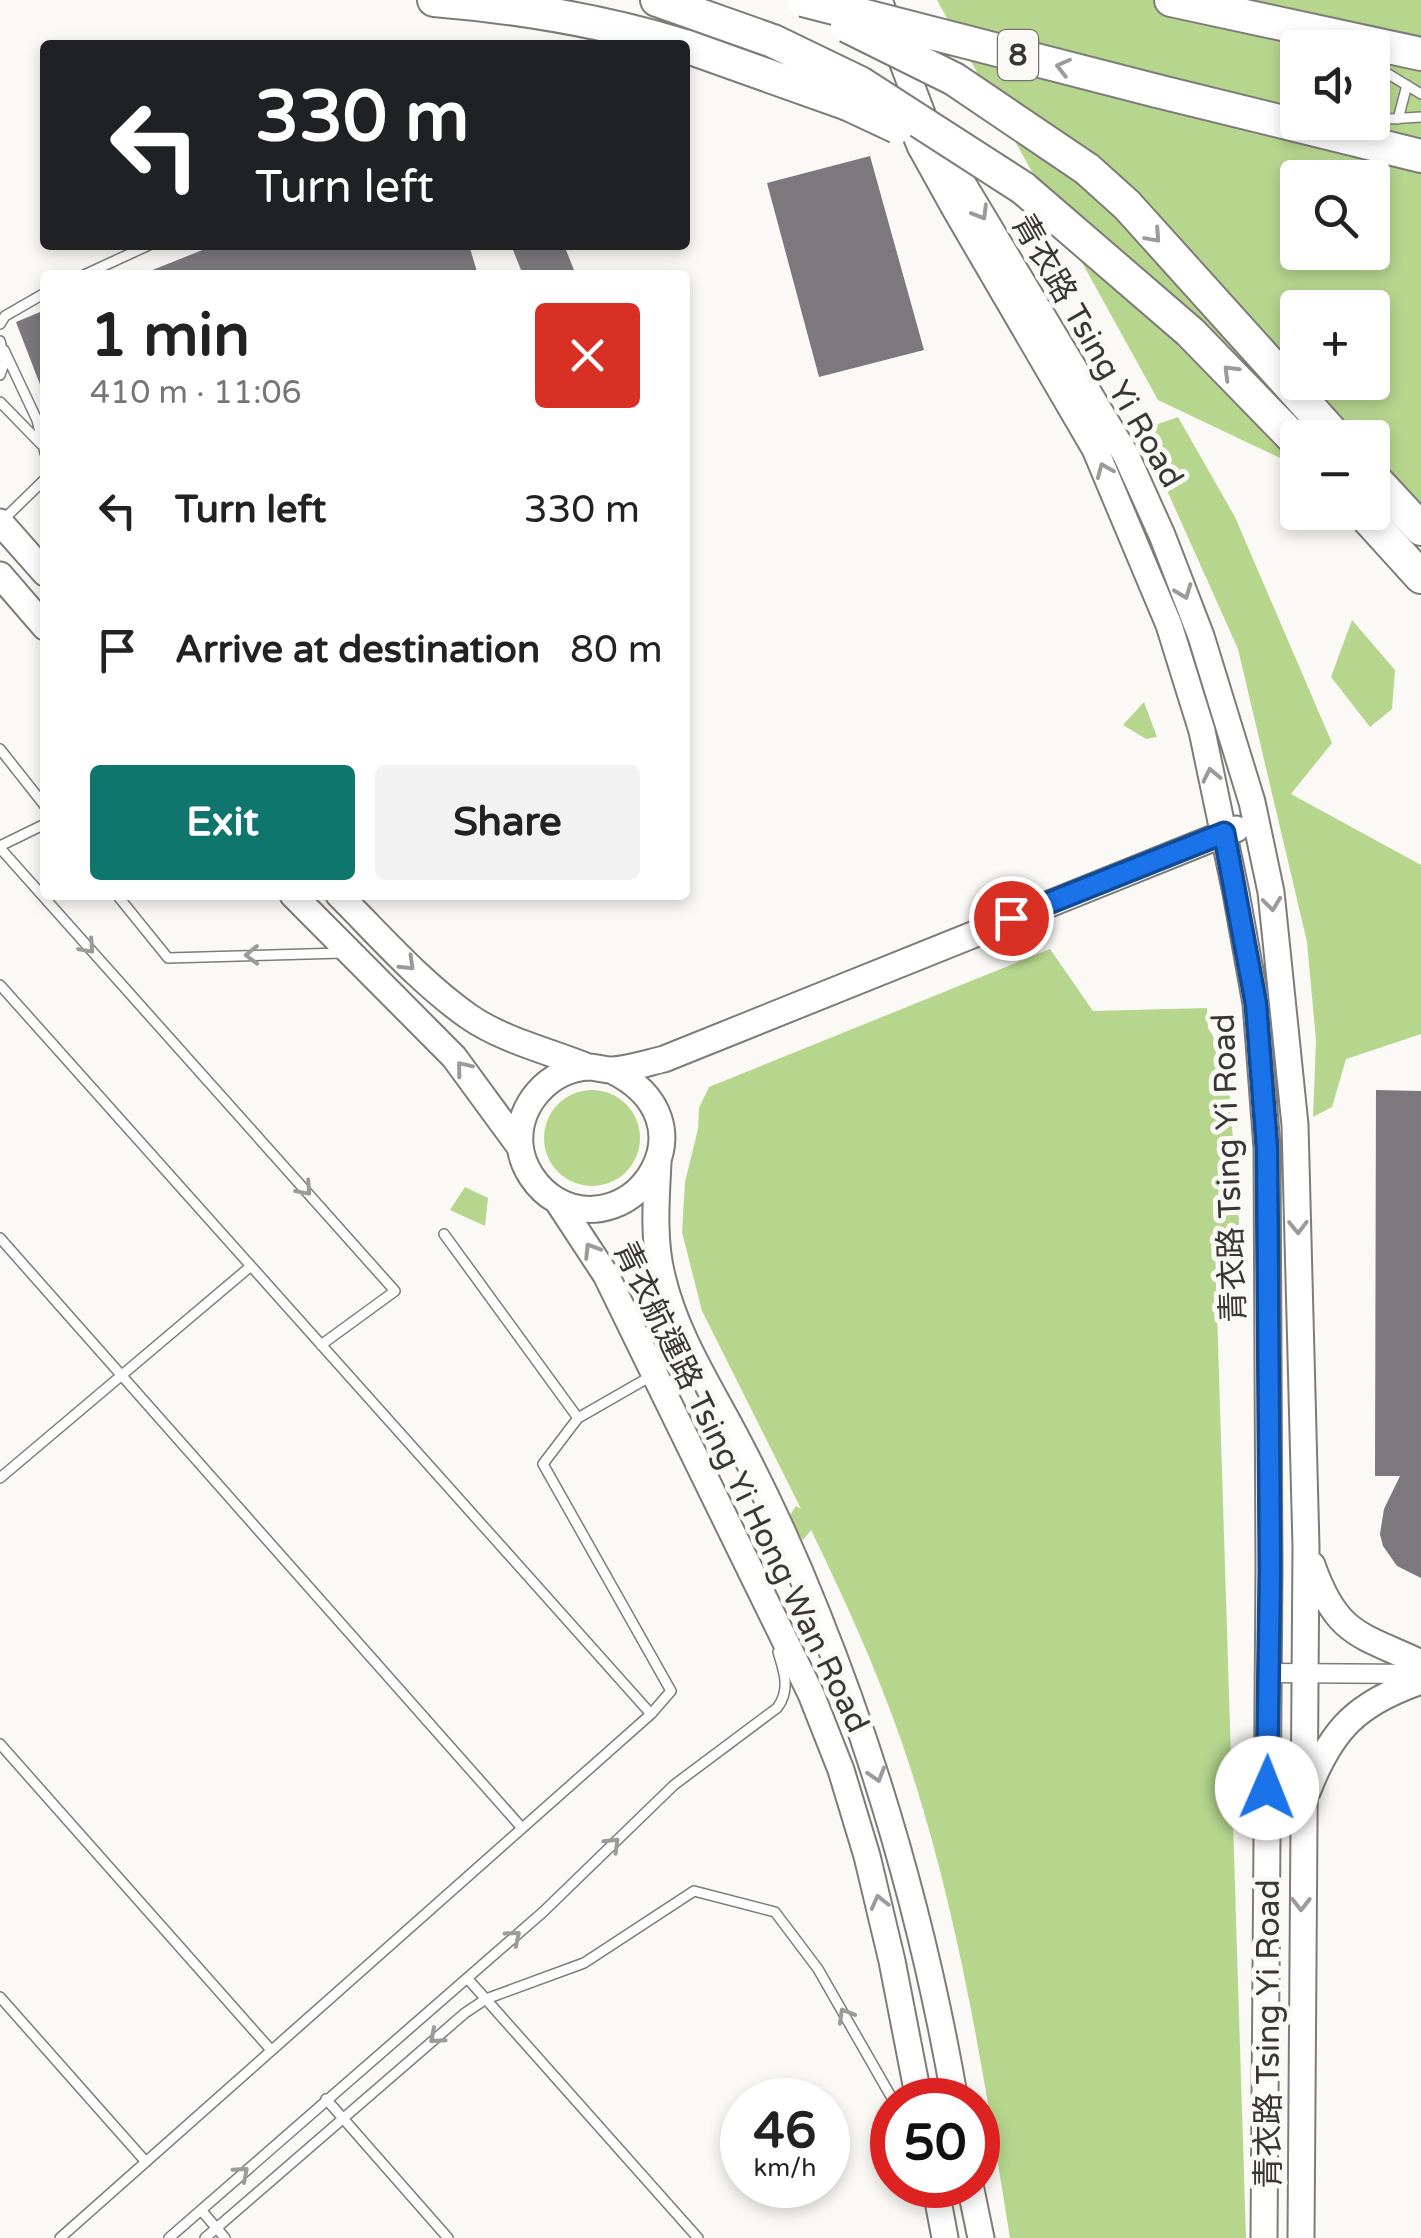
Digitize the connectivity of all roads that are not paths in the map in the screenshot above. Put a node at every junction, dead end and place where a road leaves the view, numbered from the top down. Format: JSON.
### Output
{"nodes":[{"id":1,"x":434,"y":0,"type":"edge"},
{"id":2,"x":657,"y":0,"type":"edge"},
{"id":3,"x":794,"y":0,"type":"edge"},
{"id":4,"x":804,"y":0,"type":"edge"},
{"id":5,"x":849,"y":0,"type":"edge"},
{"id":6,"x":859,"y":0,"type":"edge"},
{"id":7,"x":879,"y":0,"type":"edge"},
{"id":8,"x":1171,"y":0,"type":"edge"},
{"id":9,"x":1301,"y":30,"type":"edge"},
{"id":10,"x":663,"y":40,"type":"edge"},
{"id":11,"x":690,"y":48,"type":"edge"},
{"id":12,"x":1390,"y":48,"type":"edge"},
{"id":13,"x":1421,"y":54,"type":"edge"},
{"id":14,"x":1390,"y":75,"type":"edge"},
{"id":15,"x":1407,"y":85,"type":"junction"},
{"id":16,"x":1421,"y":94,"type":"edge"},
{"id":17,"x":1421,"y":117,"type":"edge"},
{"id":18,"x":1390,"y":119,"type":"edge"},
{"id":19,"x":1398,"y":119,"type":"junction"},
{"id":20,"x":1280,"y":123,"type":"edge"},
{"id":21,"x":1353,"y":140,"type":"edge"},
{"id":22,"x":1421,"y":156,"type":"edge"},
{"id":23,"x":1088,"y":169,"type":"junction"},
{"id":24,"x":1023,"y":188,"type":"junction"},
{"id":25,"x":138,"y":250,"type":"edge"},
{"id":26,"x":95,"y":270,"type":"edge"},
{"id":27,"x":40,"y":296,"type":"edge"},
{"id":28,"x":0,"y":324,"type":"edge"},
{"id":29,"x":2,"y":345,"type":"edge"},
{"id":30,"x":0,"y":375,"type":"edge"},
{"id":31,"x":0,"y":402,"type":"edge"},
{"id":32,"x":1321,"y":420,"type":"edge"},
{"id":33,"x":1280,"y":424,"type":"edge"},
{"id":34,"x":40,"y":438,"type":"edge"},
{"id":35,"x":40,"y":446,"type":"edge"},
{"id":36,"x":40,"y":485,"type":"edge"},
{"id":37,"x":1390,"y":495,"type":"edge"},
{"id":38,"x":0,"y":522,"type":"edge"},
{"id":39,"x":1421,"y":529,"type":"edge"},
{"id":40,"x":1378,"y":530,"type":"edge"},
{"id":41,"x":40,"y":567,"type":"edge"},
{"id":42,"x":0,"y":576,"type":"edge"},
{"id":43,"x":1421,"y":577,"type":"edge"},
{"id":44,"x":40,"y":621,"type":"edge"},
{"id":45,"x":0,"y":749,"type":"edge"},
{"id":46,"x":40,"y":800,"type":"edge"},
{"id":47,"x":1254,"y":822,"type":"junction"},
{"id":48,"x":40,"y":827,"type":"edge"},
{"id":49,"x":1224,"y":833,"type":"junction"},
{"id":50,"x":0,"y":847,"type":"edge"},
{"id":51,"x":40,"y":892,"type":"edge"},
{"id":52,"x":47,"y":900,"type":"edge"},
{"id":53,"x":121,"y":900,"type":"edge"},
{"id":54,"x":299,"y":900,"type":"edge"},
{"id":55,"x":344,"y":900,"type":"edge"},
{"id":56,"x":350,"y":953,"type":"junction"},
{"id":57,"x":0,"y":985,"type":"edge"},
{"id":58,"x":664,"y":1059,"type":"junction"},
{"id":59,"x":600,"y":1069,"type":"junction"},
{"id":60,"x":650,"y":1097,"type":"junction"},
{"id":61,"x":520,"y":1147,"type":"junction"},
{"id":62,"x":658,"y":1163,"type":"junction"},
{"id":63,"x":558,"y":1202,"type":"junction"},
{"id":64,"x":444,"y":1234,"type":"dead end"},
{"id":65,"x":0,"y":1238,"type":"edge"},
{"id":66,"x":251,"y":1266,"type":"junction"},
{"id":67,"x":321,"y":1345,"type":"junction"},
{"id":68,"x":655,"y":1374,"type":"junction"},
{"id":69,"x":122,"y":1375,"type":"junction"},
{"id":70,"x":578,"y":1418,"type":"junction"},
{"id":71,"x":0,"y":1478,"type":"edge"},
{"id":72,"x":1306,"y":1546,"type":"junction"},
{"id":73,"x":774,"y":1619,"type":"junction"},
{"id":74,"x":1421,"y":1663,"type":"edge"},
{"id":75,"x":1268,"y":1673,"type":"junction"},
{"id":76,"x":1303,"y":1675,"type":"junction"},
{"id":77,"x":1421,"y":1677,"type":"edge"},
{"id":78,"x":651,"y":1714,"type":"junction"},
{"id":79,"x":0,"y":1744,"type":"edge"},
{"id":80,"x":1302,"y":1807,"type":"junction"},
{"id":81,"x":522,"y":1828,"type":"junction"},
{"id":82,"x":467,"y":1978,"type":"junction"},
{"id":83,"x":0,"y":1997,"type":"edge"},
{"id":84,"x":486,"y":1999,"type":"junction"},
{"id":85,"x":272,"y":2050,"type":"junction"},
{"id":86,"x":880,"y":2078,"type":"edge"},
{"id":87,"x":915,"y":2078,"type":"edge"},
{"id":88,"x":951,"y":2078,"type":"edge"},
{"id":89,"x":326,"y":2100,"type":"junction"},
{"id":90,"x":342,"y":2118,"type":"junction"},
{"id":91,"x":146,"y":2162,"type":"junction"},
{"id":92,"x":975,"y":2208,"type":"edge"},
{"id":93,"x":201,"y":2210,"type":"junction"},
{"id":94,"x":216,"y":2228,"type":"junction"},
{"id":95,"x":60,"y":2238,"type":"edge"},
{"id":96,"x":169,"y":2238,"type":"edge"},
{"id":97,"x":205,"y":2238,"type":"edge"},
{"id":98,"x":225,"y":2238,"type":"edge"},
{"id":99,"x":448,"y":2238,"type":"edge"},
{"id":100,"x":698,"y":2238,"type":"edge"},
{"id":101,"x":981,"y":2238,"type":"edge"},
{"id":102,"x":1264,"y":2238,"type":"edge"},
{"id":103,"x":1301,"y":2238,"type":"edge"}],
"edges":[{"from":1,"to":10,"type":"highway"},
{"from":2,"to":24,"type":"highway","bridge":true},
{"from":3,"to":23,"type":"highway","bridge":true},
{"from":20,"to":4,"type":"highway","number":"8","one_way":true,"bridge":true},
{"from":5,"to":23,"type":"highway","bridge":true},
{"from":49,"to":6,"type":"main road","name":"青衣路 Tsing Yi Road","one_way":true},
{"from":7,"to":47,"type":"main road","name":"青衣路 Tsing Yi Road","one_way":true},
{"from":8,"to":9,"type":"highway"},
{"from":11,"to":24,"type":"highway","bridge":true},
{"from":12,"to":13,"type":"highway"},
{"from":14,"to":15,"type":"lane"},
{"from":15,"to":16,"type":"lane"},
{"from":15,"to":19,"type":"lane"},
{"from":17,"to":19,"type":"lane"},
{"from":18,"to":19,"type":"lane"},
{"from":21,"to":22,"type":"highway","number":"8"},
{"from":23,"to":32,"type":"highway","one_way":true},
{"from":33,"to":24,"type":"highway","one_way":true},
{"from":25,"to":26,"type":"lane"},
{"from":27,"to":28,"type":"lane"},
{"from":29,"to":30,"type":"lane"},
{"from":29,"to":34,"type":"lane"},
{"from":31,"to":35,"type":"lane"},
{"from":36,"to":38,"type":"lane"},
{"from":37,"to":39,"type":"highway"},
{"from":38,"to":41,"type":"main road"},
{"from":40,"to":43,"type":"highway"},
{"from":42,"to":44,"type":"main road"},
{"from":45,"to":46,"type":"lane"},
{"from":47,"to":49,"type":"main road"},
{"from":47,"to":72,"type":"main road","name":"青衣路 Tsing Yi Road","one_way":true},
{"from":48,"to":50,"type":"lane"},
{"from":49,"to":58,"type":"main road"},
{"from":49,"to":75,"type":"main road","name":"青衣路 Tsing Yi Road"},
{"from":50,"to":51,"type":"lane","one_way":true},
{"from":52,"to":67,"type":"lane","one_way":true},
{"from":56,"to":53,"type":"lane","one_way":true},
{"from":54,"to":56,"type":"main road"},
{"from":55,"to":59,"type":"main road","one_way":true},
{"from":61,"to":56,"type":"main road","one_way":true},
{"from":57,"to":66,"type":"lane"},
{"from":58,"to":59,"type":"main road"},
{"from":58,"to":60,"type":"main road"},
{"from":59,"to":60,"type":"main road"},
{"from":59,"to":61,"type":"main road"},
{"from":60,"to":62,"type":"main road"},
{"from":61,"to":63,"type":"main road"},
{"from":62,"to":63,"type":"main road"},
{"from":62,"to":88,"type":"main road","name":"青衣航運路 Tsing Yi Hong Wan Road","one_way":true},
{"from":68,"to":63,"type":"main road","name":"青衣航運路 Tsing Yi Hong Wan Road","one_way":true},
{"from":64,"to":70,"type":"lane"},
{"from":65,"to":69,"type":"lane"},
{"from":66,"to":67,"type":"lane"},
{"from":66,"to":69,"type":"lane"},
{"from":67,"to":78,"type":"lane"},
{"from":68,"to":70,"type":"lane"},
{"from":68,"to":73,"type":"main road","name":"青衣航運路 Tsing Yi Hong Wan Road"},
{"from":69,"to":71,"type":"lane"},
{"from":69,"to":81,"type":"lane"},
{"from":70,"to":78,"type":"lane"},
{"from":72,"to":74,"type":"main road"},
{"from":72,"to":76,"type":"main road","name":"青衣路 Tsing Yi Road"},
{"from":82,"to":73,"type":"lane","one_way":true},
{"from":87,"to":73,"type":"main road","name":"青衣航運路 Tsing Yi Hong Wan Road","one_way":true},
{"from":75,"to":76,"type":"street"},
{"from":75,"to":102,"type":"main road","name":"青衣路 Tsing Yi Road"},
{"from":76,"to":77,"type":"street"},
{"from":76,"to":80,"type":"main road","name":"青衣路 Tsing Yi Road"},
{"from":77,"to":80,"type":"main road"},
{"from":78,"to":81,"type":"lane"},
{"from":79,"to":85,"type":"lane"},
{"from":80,"to":103,"type":"main road","name":"青衣路 Tsing Yi Road","one_way":true},
{"from":81,"to":85,"type":"lane"},
{"from":82,"to":84,"type":"lane"},
{"from":82,"to":89,"type":"lane"},
{"from":83,"to":91,"type":"lane"},
{"from":86,"to":84,"type":"lane","one_way":true},
{"from":84,"to":90,"type":"lane","one_way":true},
{"from":84,"to":100,"type":"lane"},
{"from":85,"to":91,"type":"lane"},
{"from":89,"to":90,"type":"lane"},
{"from":93,"to":89,"type":"lane","one_way":true},
{"from":90,"to":94,"type":"lane"},
{"from":90,"to":99,"type":"lane"},
{"from":91,"to":95,"type":"lane"},
{"from":92,"to":101,"type":"main road"},
{"from":93,"to":94,"type":"lane"},
{"from":93,"to":96,"type":"lane"},
{"from":94,"to":97,"type":"lane"},
{"from":94,"to":98,"type":"lane"}]}
